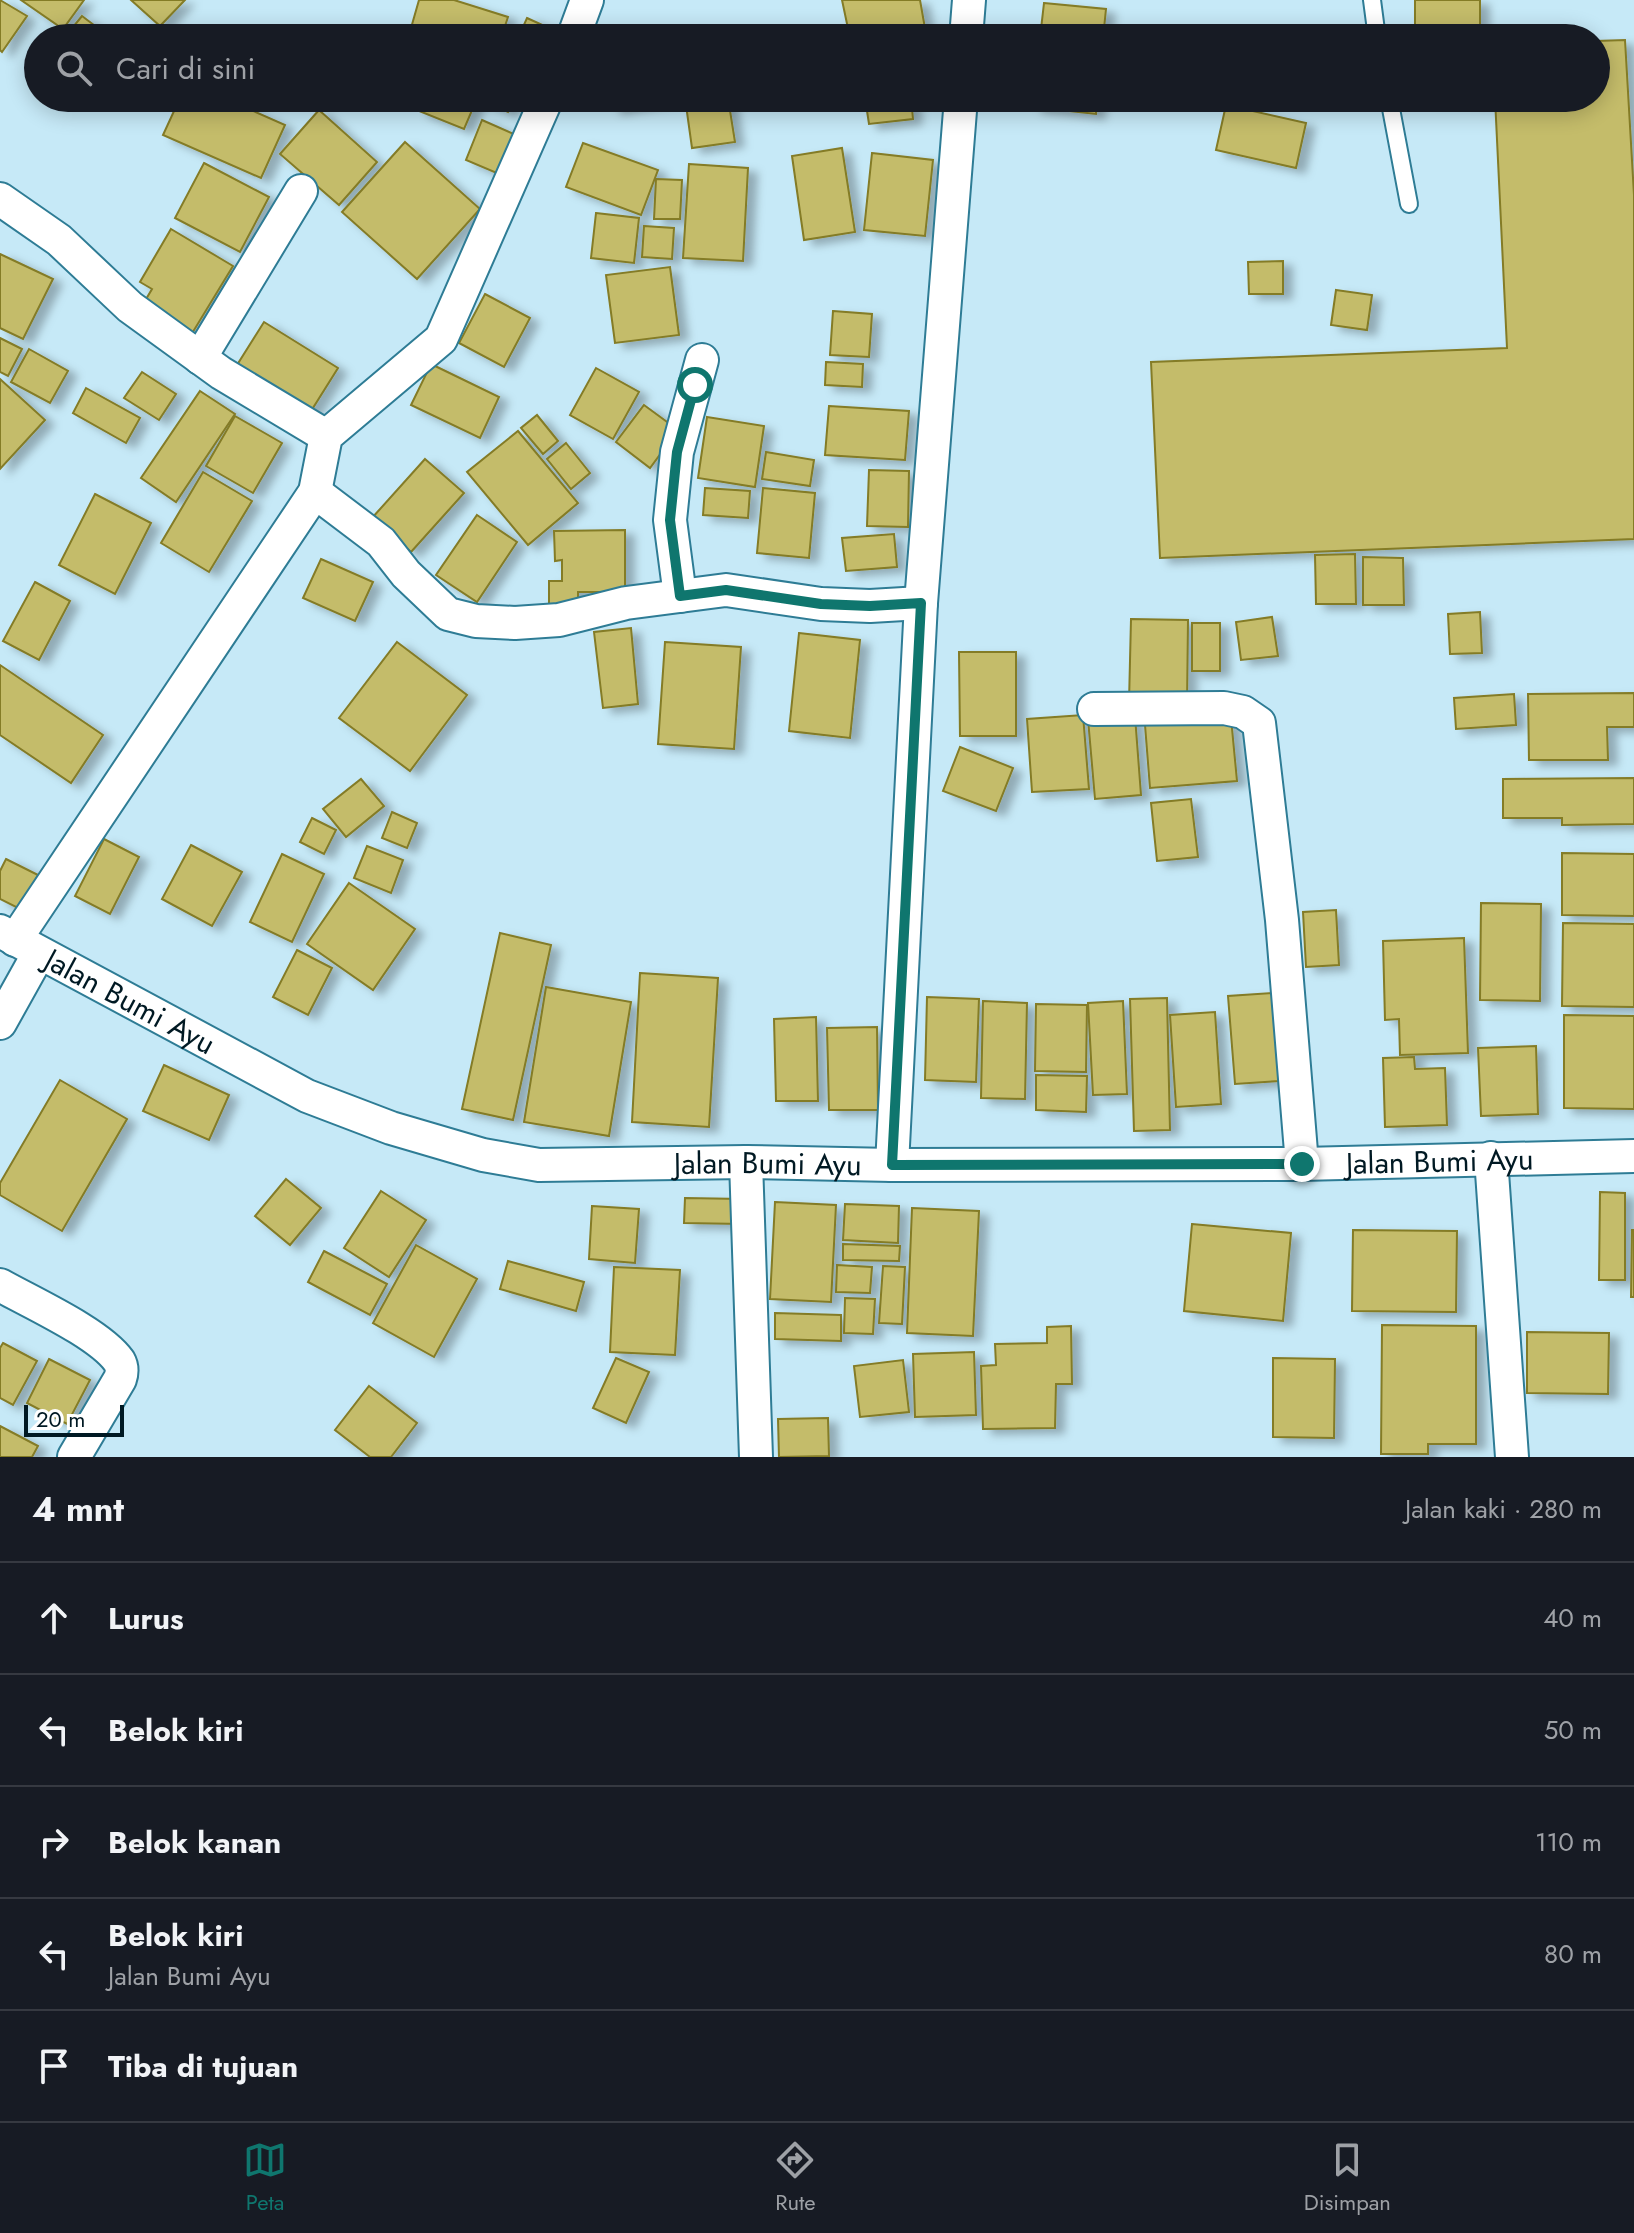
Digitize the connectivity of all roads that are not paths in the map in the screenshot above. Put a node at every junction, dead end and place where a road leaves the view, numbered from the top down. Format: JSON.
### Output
{"nodes":[{"id":1,"x":616,"y":0,"type":"edge"},
{"id":2,"x":969,"y":0,"type":"edge"},
{"id":3,"x":1372,"y":0,"type":"edge"},
{"id":4,"x":582,"y":16,"type":"edge"},
{"id":5,"x":967,"y":24,"type":"edge"},
{"id":6,"x":1375,"y":24,"type":"edge"},
{"id":7,"x":541,"y":112,"type":"edge"},
{"id":8,"x":960,"y":112,"type":"edge"},
{"id":9,"x":1392,"y":112,"type":"edge"},
{"id":10,"x":301,"y":191,"type":"dead end"},
{"id":11,"x":0,"y":199,"type":"edge"},
{"id":12,"x":1409,"y":204,"type":"dead end"},
{"id":13,"x":200,"y":358,"type":"junction"},
{"id":14,"x":702,"y":360,"type":"dead end"},
{"id":15,"x":326,"y":436,"type":"junction"},
{"id":16,"x":315,"y":492,"type":"junction"},
{"id":17,"x":680,"y":596,"type":"junction"},
{"id":18,"x":921,"y":603,"type":"junction"},
{"id":19,"x":1094,"y":709,"type":"dead end"},
{"id":20,"x":18,"y":941,"type":"edge"},
{"id":21,"x":0,"y":1023,"type":"edge"},
{"id":22,"x":1634,"y":1156,"type":"edge"},
{"id":23,"x":1491,"y":1158,"type":"junction"},
{"id":24,"x":746,"y":1162,"type":"junction"},
{"id":25,"x":1302,"y":1164,"type":"junction"},
{"id":26,"x":892,"y":1165,"type":"junction"},
{"id":27,"x":0,"y":1285,"type":"edge"},
{"id":28,"x":74,"y":1457,"type":"edge"},
{"id":29,"x":756,"y":1457,"type":"edge"},
{"id":30,"x":1512,"y":1457,"type":"edge"}],
"edges":[{"from":1,"to":4,"type":"street"},
{"from":2,"to":5,"type":"street"},
{"from":3,"to":6,"type":"lane"},
{"from":7,"to":15,"type":"street"},
{"from":8,"to":18,"type":"street"},
{"from":9,"to":12,"type":"lane"},
{"from":10,"to":13,"type":"street"},
{"from":11,"to":13,"type":"street"},
{"from":13,"to":15,"type":"street"},
{"from":14,"to":17,"type":"street"},
{"from":15,"to":16,"type":"street"},
{"from":16,"to":17,"type":"street"},
{"from":16,"to":20,"type":"street"},
{"from":17,"to":18,"type":"street"},
{"from":18,"to":26,"type":"street"},
{"from":19,"to":25,"type":"street"},
{"from":20,"to":21,"type":"street"},
{"from":20,"to":24,"type":"street","name":"Jalan Bumi Ayu"},
{"from":22,"to":23,"type":"street","name":"Jalan Bumi Ayu"},
{"from":23,"to":25,"type":"street","name":"Jalan Bumi Ayu"},
{"from":23,"to":30,"type":"street"},
{"from":24,"to":26,"type":"street","name":"Jalan Bumi Ayu"},
{"from":24,"to":29,"type":"street"},
{"from":25,"to":26,"type":"street","name":"Jalan Bumi Ayu"},
{"from":27,"to":28,"type":"street"}]}
